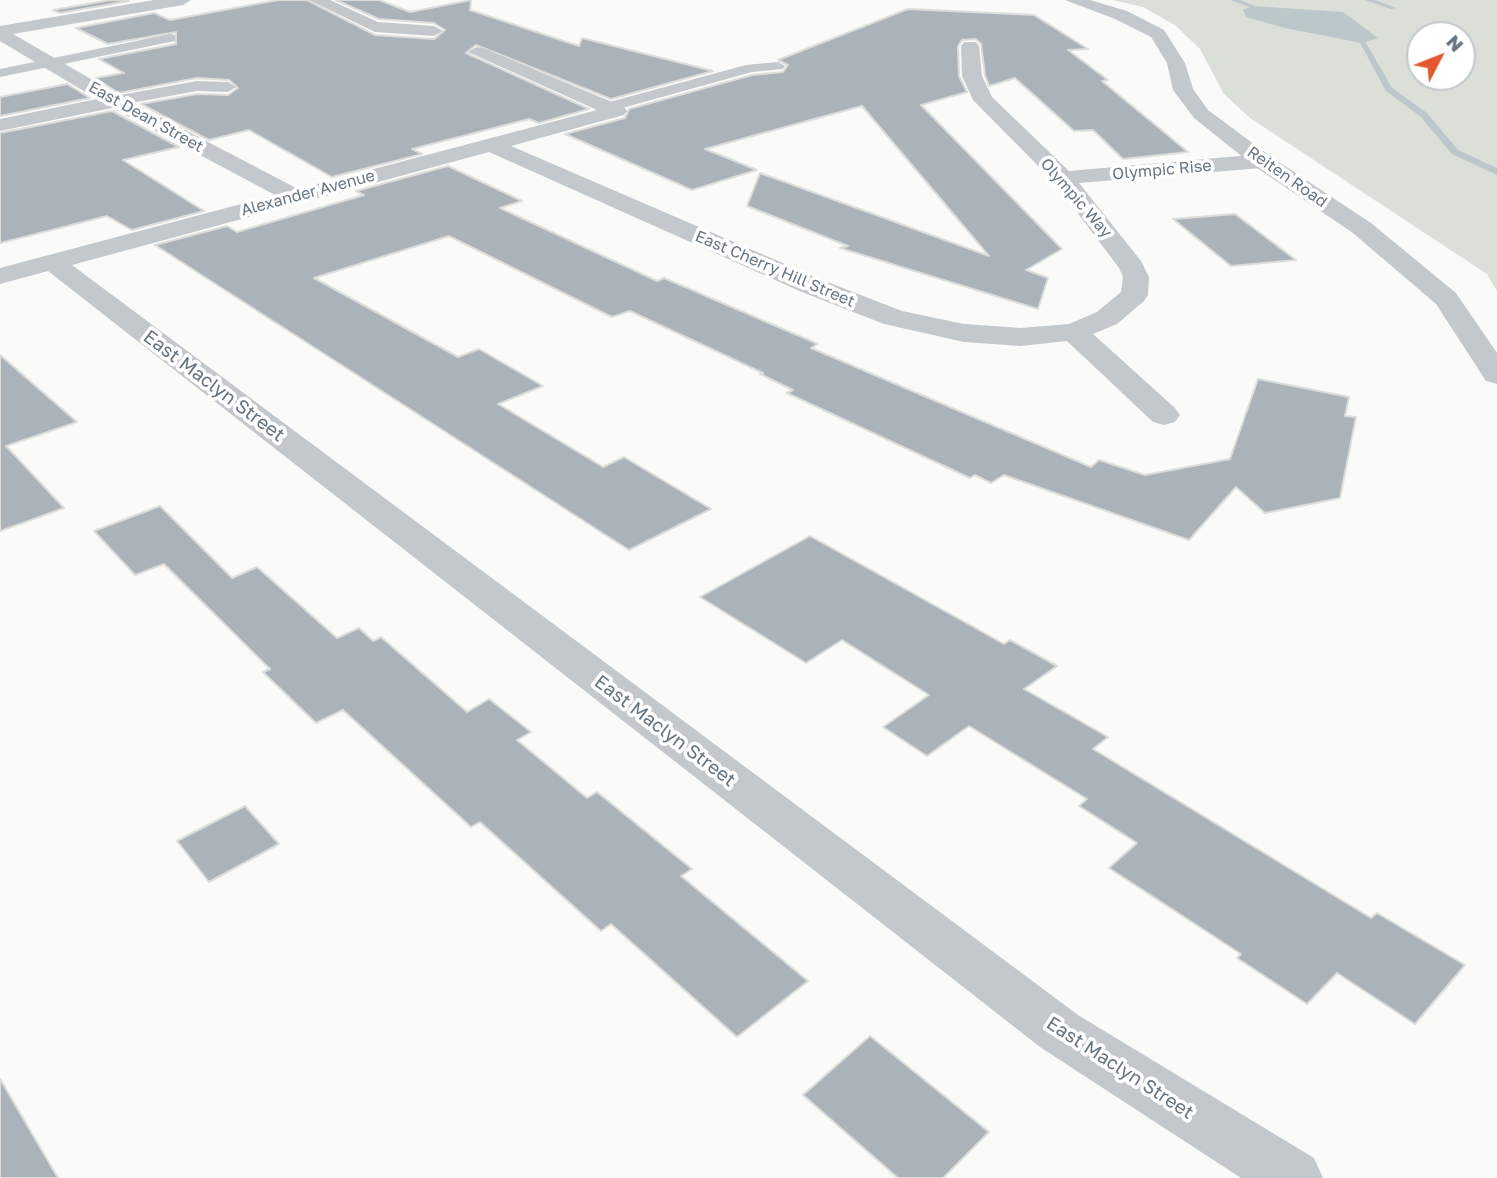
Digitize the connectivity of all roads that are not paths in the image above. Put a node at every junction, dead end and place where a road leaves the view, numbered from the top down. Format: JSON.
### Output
{"nodes":[{"id":1,"x":183,"y":0,"type":"edge"},
{"id":2,"x":317,"y":0,"type":"edge"},
{"id":3,"x":1073,"y":0,"type":"edge"},
{"id":4,"x":434,"y":31,"type":"dead end"},
{"id":5,"x":0,"y":32,"type":"edge"},
{"id":6,"x":170,"y":38,"type":"dead end"},
{"id":7,"x":970,"y":46,"type":"dead end"},
{"id":8,"x":477,"y":52,"type":"dead end"},
{"id":9,"x":48,"y":62,"type":"junction"},
{"id":10,"x":778,"y":66,"type":"dead end"},
{"id":11,"x":0,"y":73,"type":"edge"},
{"id":12,"x":228,"y":87,"type":"dead end"},
{"id":13,"x":115,"y":101,"type":"junction"},
{"id":14,"x":613,"y":109,"type":"junction"},
{"id":15,"x":0,"y":125,"type":"edge"},
{"id":16,"x":491,"y":145,"type":"junction"},
{"id":17,"x":1262,"y":161,"type":"junction"},
{"id":18,"x":1063,"y":178,"type":"junction"},
{"id":19,"x":294,"y":196,"type":"junction"},
{"id":20,"x":52,"y":262,"type":"junction"},
{"id":21,"x":0,"y":276,"type":"edge"},
{"id":22,"x":1073,"y":332,"type":"junction"},
{"id":23,"x":1497,"y":375,"type":"edge"},
{"id":24,"x":1164,"y":415,"type":"dead end"},
{"id":25,"x":1293,"y":1178,"type":"edge"}],
"edges":[{"from":1,"to":5,"type":"street"},
{"from":2,"to":4,"type":"street"},
{"from":3,"to":17,"type":"street","name":"Reiten Road"},
{"from":5,"to":9,"type":"street","name":"East Dean Street"},
{"from":6,"to":9,"type":"lane"},
{"from":7,"to":18,"type":"street","name":"Olympic Way"},
{"from":8,"to":14,"type":"street"},
{"from":9,"to":11,"type":"lane"},
{"from":9,"to":13,"type":"street","name":"East Dean Street"},
{"from":10,"to":14,"type":"lane","name":"Alexander Avenue"},
{"from":12,"to":13,"type":"lane"},
{"from":13,"to":15,"type":"street"},
{"from":13,"to":19,"type":"street","name":"East Dean Street"},
{"from":14,"to":16,"type":"street","name":"Alexander Avenue"},
{"from":16,"to":19,"type":"street","name":"Alexander Avenue"},
{"from":16,"to":22,"type":"street","name":"East Cherry Hill Street"},
{"from":17,"to":18,"type":"street","name":"Olympic Rise"},
{"from":17,"to":23,"type":"street","name":"Reiten Road"},
{"from":18,"to":22,"type":"street","name":"Olympic Way"},
{"from":19,"to":20,"type":"street","name":"Alexander Avenue"},
{"from":20,"to":21,"type":"street","name":"Alexander Avenue"},
{"from":20,"to":25,"type":"street","name":"East Maclyn Street"},
{"from":22,"to":24,"type":"street"}]}
